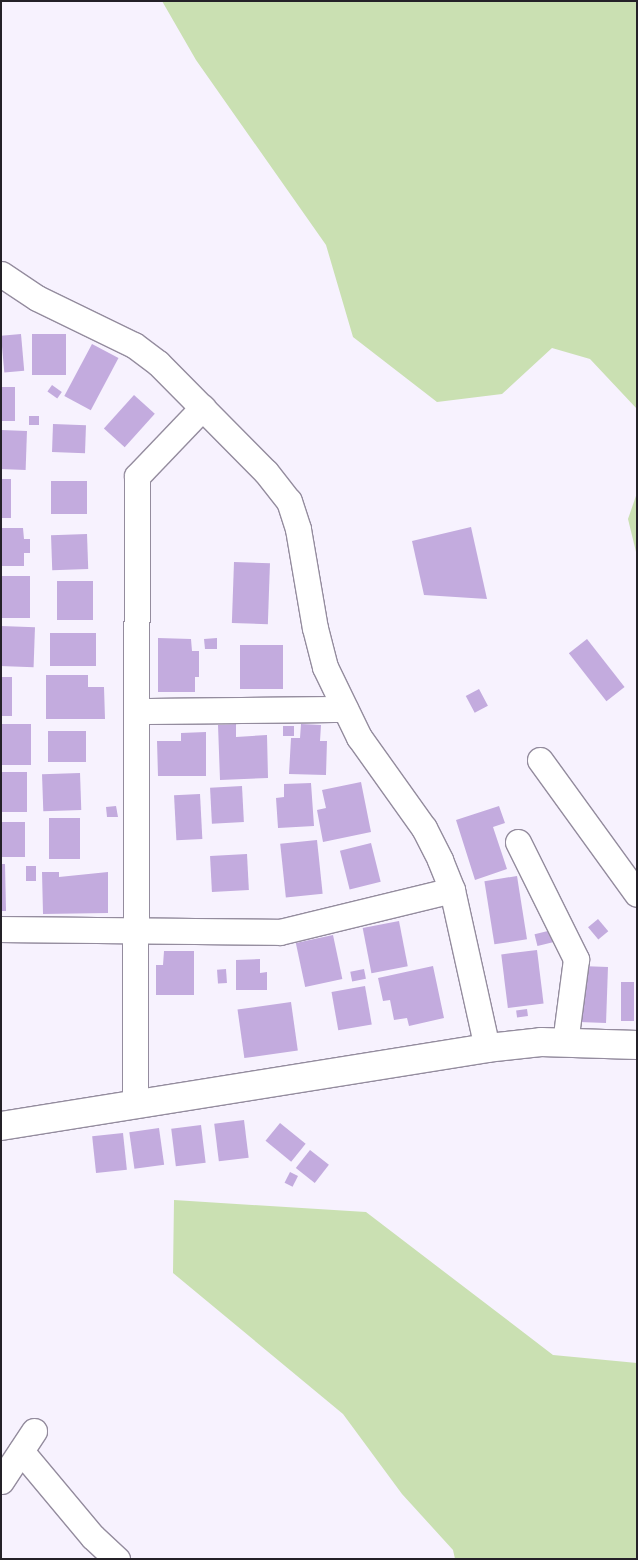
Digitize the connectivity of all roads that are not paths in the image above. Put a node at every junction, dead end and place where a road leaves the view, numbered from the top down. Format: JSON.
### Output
{"nodes":[{"id":1,"x":2,"y":275,"type":"edge"},
{"id":2,"x":202,"y":407,"type":"junction"},
{"id":3,"x":344,"y":709,"type":"junction"},
{"id":4,"x":137,"y":711,"type":"junction"},
{"id":5,"x":540,"y":760,"type":"dead end"},
{"id":6,"x":518,"y":842,"type":"dead end"},
{"id":7,"x":452,"y":890,"type":"junction"},
{"id":8,"x":637,"y":894,"type":"edge"},
{"id":9,"x":1,"y":929,"type":"edge"},
{"id":10,"x":137,"y":930,"type":"junction"},
{"id":11,"x":565,"y":1042,"type":"junction"},
{"id":12,"x":637,"y":1045,"type":"edge"},
{"id":13,"x":487,"y":1048,"type":"junction"},
{"id":14,"x":135,"y":1104,"type":"junction"},
{"id":15,"x":1,"y":1126,"type":"edge"},
{"id":16,"x":1,"y":1481,"type":"edge"},
{"id":17,"x":117,"y":1559,"type":"edge"}],
"edges":[{"from":1,"to":2,"type":"street"},
{"from":2,"to":3,"type":"street"},
{"from":2,"to":4,"type":"street"},
{"from":3,"to":4,"type":"street"},
{"from":3,"to":7,"type":"street"},
{"from":4,"to":10,"type":"street"},
{"from":5,"to":8,"type":"street"},
{"from":6,"to":11,"type":"street"},
{"from":7,"to":10,"type":"street"},
{"from":7,"to":13,"type":"street"},
{"from":9,"to":10,"type":"street"},
{"from":10,"to":14,"type":"street"},
{"from":11,"to":12,"type":"street"},
{"from":11,"to":13,"type":"street"},
{"from":13,"to":14,"type":"street"},
{"from":14,"to":15,"type":"street"},
{"from":16,"to":17,"type":"street"}]}
